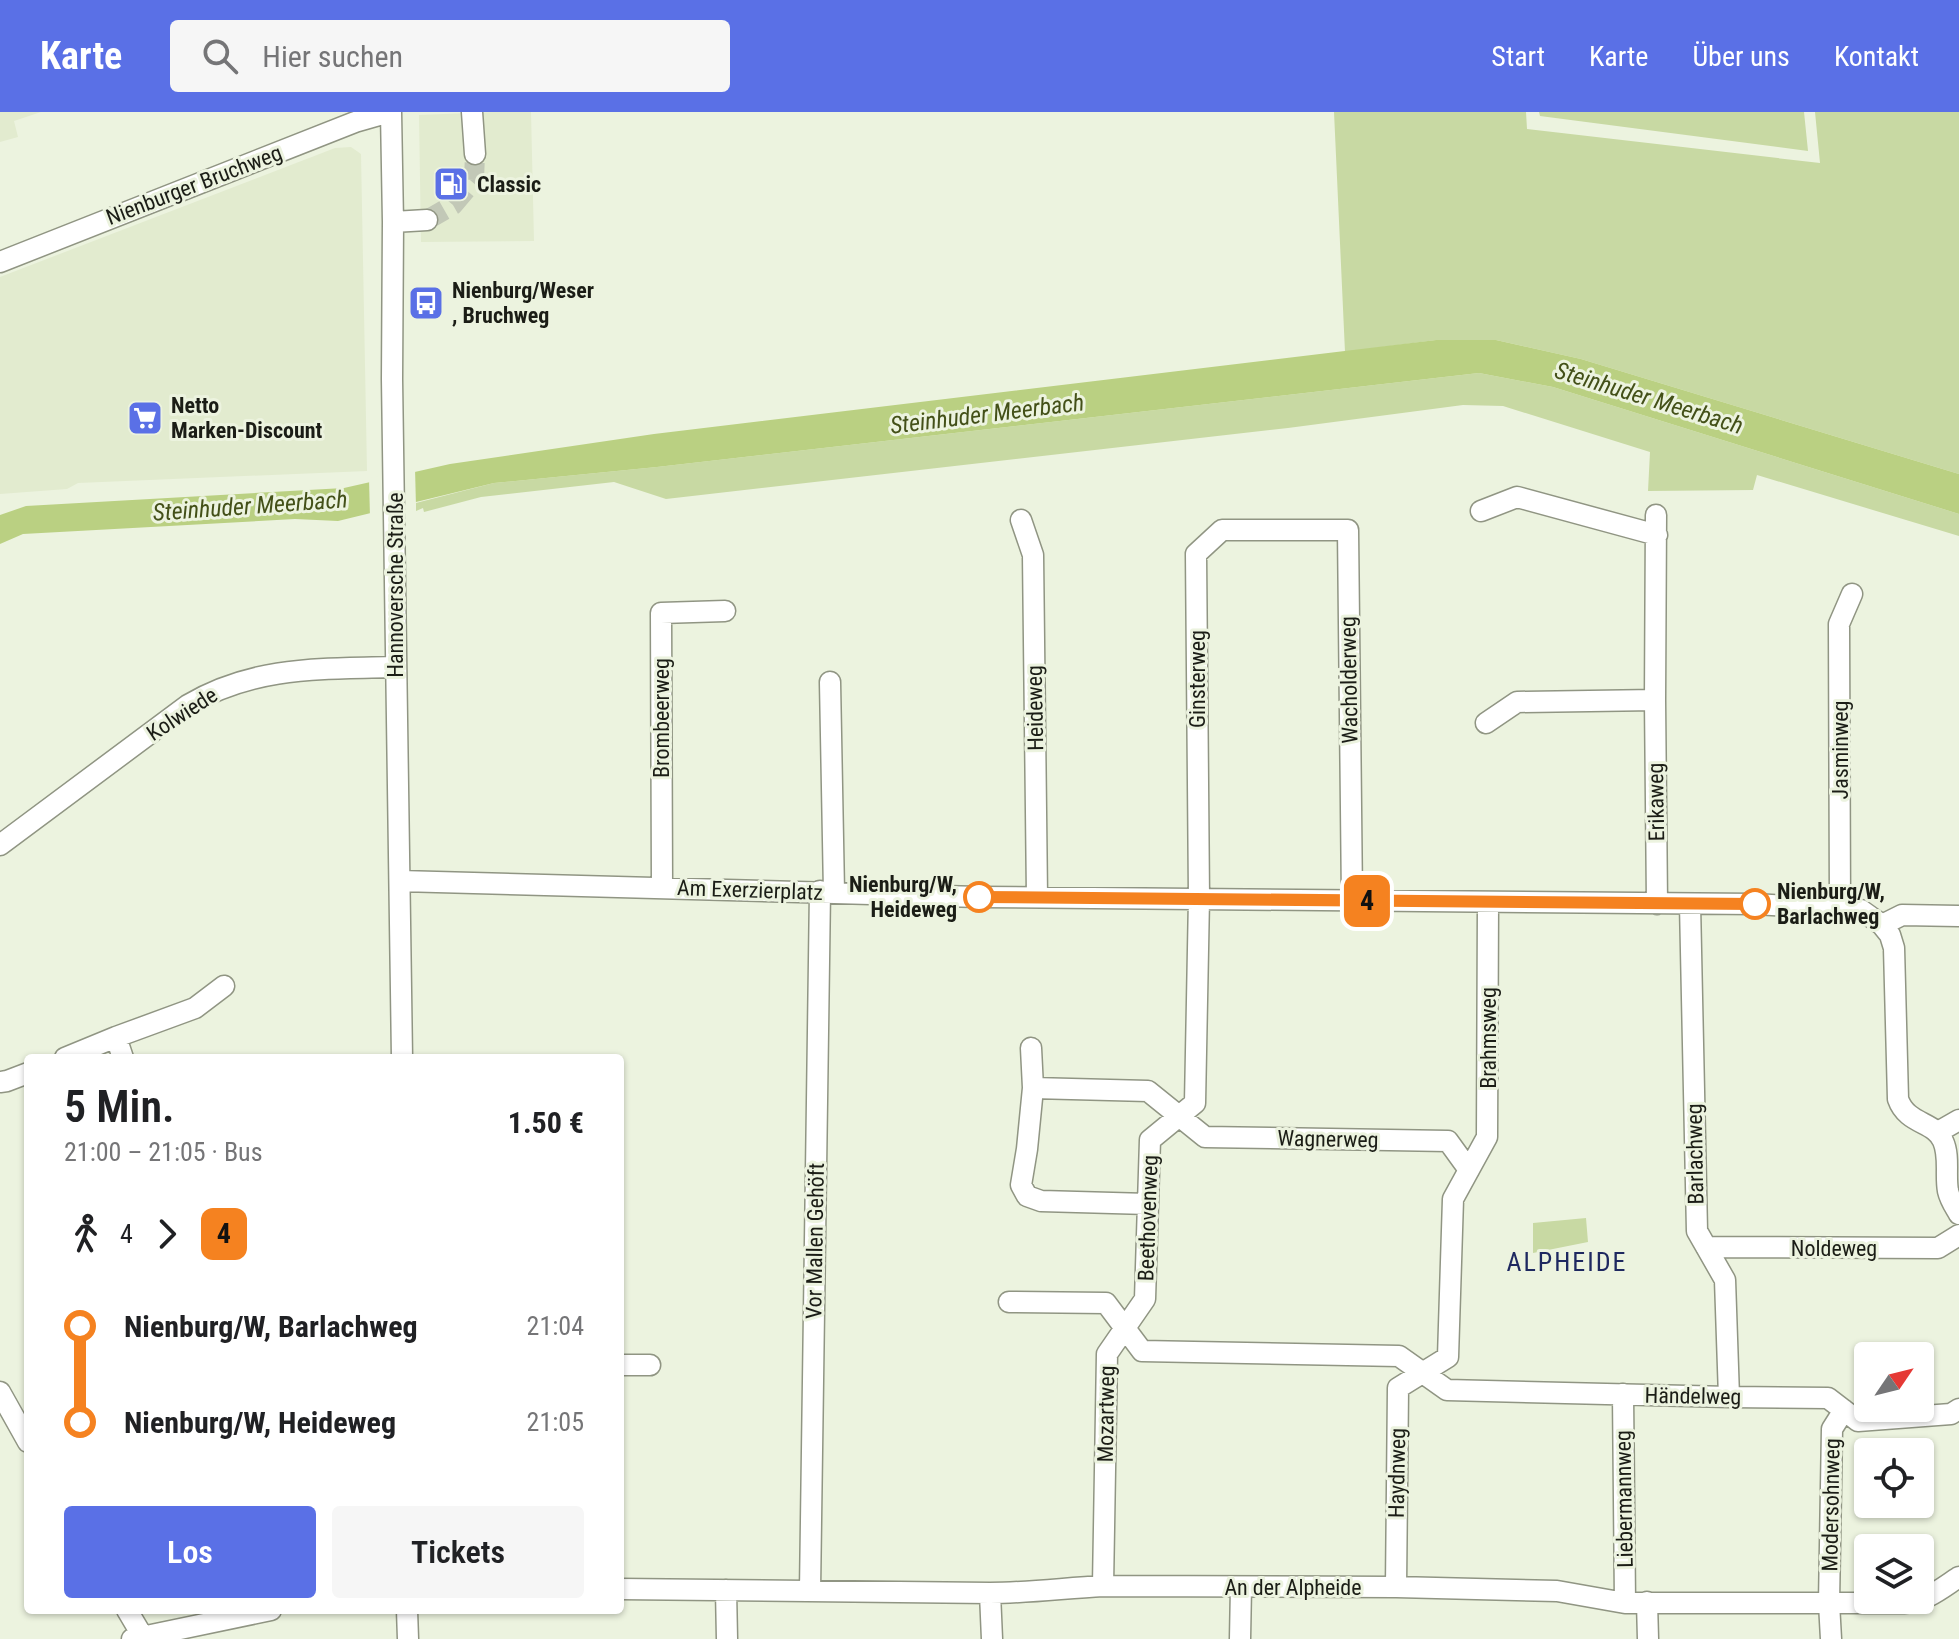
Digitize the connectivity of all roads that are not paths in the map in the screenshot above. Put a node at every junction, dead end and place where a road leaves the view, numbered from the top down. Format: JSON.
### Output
{"nodes":[{"id":1,"x":390,"y":112,"type":"edge"},
{"id":2,"x":472,"y":112,"type":"edge"},
{"id":3,"x":475,"y":154,"type":"tunnel mouth"},
{"id":4,"x":427,"y":220,"type":"tunnel mouth"},
{"id":5,"x":393,"y":222,"type":"junction"},
{"id":6,"x":0,"y":262,"type":"edge"},
{"id":7,"x":1481,"y":511,"type":"dead end"},
{"id":8,"x":1021,"y":520,"type":"dead end"},
{"id":9,"x":1279,"y":529,"type":"joint"},
{"id":10,"x":1852,"y":594,"type":"dead end"},
{"id":11,"x":725,"y":611,"type":"dead end"},
{"id":12,"x":395,"y":667,"type":"junction"},
{"id":13,"x":830,"y":682,"type":"dead end"},
{"id":14,"x":1655,"y":700,"type":"junction"},
{"id":15,"x":1486,"y":723,"type":"dead end"},
{"id":16,"x":0,"y":845,"type":"edge"},
{"id":17,"x":400,"y":881,"type":"junction"},
{"id":18,"x":662,"y":887,"type":"junction"},
{"id":19,"x":827,"y":892,"type":"junction"},
{"id":20,"x":1037,"y":897,"type":"junction"},
{"id":21,"x":1199,"y":898,"type":"junction"},
{"id":22,"x":1352,"y":900,"type":"junction"},
{"id":23,"x":1488,"y":902,"type":"junction"},
{"id":24,"x":1657,"y":904,"type":"junction"},
{"id":25,"x":1690,"y":904,"type":"junction"},
{"id":26,"x":1840,"y":908,"type":"junction"},
{"id":27,"x":1959,"y":916,"type":"edge"},
{"id":28,"x":1882,"y":925,"type":"junction"},
{"id":29,"x":224,"y":986,"type":"dead end"},
{"id":30,"x":116,"y":1037,"type":"junction"},
{"id":31,"x":1031,"y":1048,"type":"dead end"},
{"id":32,"x":75,"y":1054,"type":"edge"},
{"id":33,"x":122,"y":1054,"type":"edge"},
{"id":34,"x":402,"y":1054,"type":"edge"},
{"id":35,"x":24,"y":1075,"type":"edge"},
{"id":36,"x":0,"y":1082,"type":"edge"},
{"id":37,"x":1033,"y":1088,"type":"junction"},
{"id":38,"x":1179,"y":1116,"type":"junction"},
{"id":39,"x":1959,"y":1120,"type":"edge"},
{"id":40,"x":1938,"y":1132,"type":"junction"},
{"id":41,"x":1469,"y":1170,"type":"junction"},
{"id":42,"x":1148,"y":1204,"type":"junction"},
{"id":43,"x":1959,"y":1214,"type":"edge"},
{"id":44,"x":1959,"y":1235,"type":"edge"},
{"id":45,"x":1706,"y":1247,"type":"junction"},
{"id":46,"x":1009,"y":1302,"type":"dead end"},
{"id":47,"x":1125,"y":1328,"type":"junction"},
{"id":48,"x":624,"y":1365,"type":"edge"},
{"id":49,"x":650,"y":1365,"type":"dead end"},
{"id":50,"x":1423,"y":1372,"type":"junction"},
{"id":51,"x":0,"y":1392,"type":"edge"},
{"id":52,"x":1623,"y":1394,"type":"junction"},
{"id":53,"x":1729,"y":1397,"type":"junction"},
{"id":54,"x":1959,"y":1409,"type":"edge"},
{"id":55,"x":1844,"y":1410,"type":"junction"},
{"id":56,"x":24,"y":1435,"type":"edge"},
{"id":57,"x":1959,"y":1577,"type":"edge"},
{"id":58,"x":1103,"y":1586,"type":"junction"},
{"id":59,"x":1241,"y":1587,"type":"junction"},
{"id":60,"x":1396,"y":1587,"type":"junction"},
{"id":61,"x":624,"y":1589,"type":"edge"},
{"id":62,"x":726,"y":1590,"type":"junction"},
{"id":63,"x":810,"y":1591,"type":"junction"},
{"id":64,"x":990,"y":1593,"type":"junction"},
{"id":65,"x":1647,"y":1602,"type":"junction"},
{"id":66,"x":1625,"y":1603,"type":"junction"},
{"id":67,"x":1829,"y":1603,"type":"junction"},
{"id":68,"x":128,"y":1614,"type":"edge"},
{"id":69,"x":252,"y":1614,"type":"edge"},
{"id":70,"x":407,"y":1614,"type":"edge"},
{"id":71,"x":137,"y":1638,"type":"edge"},
{"id":72,"x":408,"y":1639,"type":"edge"},
{"id":73,"x":727,"y":1639,"type":"edge"},
{"id":74,"x":992,"y":1639,"type":"edge"},
{"id":75,"x":1240,"y":1639,"type":"edge"},
{"id":76,"x":1648,"y":1639,"type":"edge"},
{"id":77,"x":1831,"y":1639,"type":"edge"}],
"edges":[{"from":1,"to":5,"type":"street","name":"Hannoversche Straße"},
{"from":1,"to":6,"type":"street","name":"Nienburger Bruchweg"},
{"from":2,"to":3,"type":"street"},
{"from":4,"to":5,"type":"street"},
{"from":5,"to":12,"type":"street","name":"Hannoversche Straße"},
{"from":7,"to":14,"type":"street","name":"Erikaweg"},
{"from":8,"to":20,"type":"street","name":"Heideweg"},
{"from":9,"to":21,"type":"street","name":"Ginsterweg"},
{"from":9,"to":22,"type":"street","name":"Wacholderweg"},
{"from":10,"to":26,"type":"street","name":"Jasminweg"},
{"from":11,"to":18,"type":"street","name":"Brombeerweg"},
{"from":12,"to":16,"type":"street","name":"Kolwiede"},
{"from":12,"to":17,"type":"street","name":"Hannoversche Straße"},
{"from":13,"to":19,"type":"street","name":"Vor Mallen Gehöft"},
{"from":14,"to":15,"type":"street"},
{"from":14,"to":24,"type":"street","name":"Erikaweg"},
{"from":17,"to":18,"type":"street","name":"Am Exerzierplatz"},
{"from":17,"to":34,"type":"street","name":"Hannoversche Straße"},
{"from":18,"to":19,"type":"street","name":"Am Exerzierplatz"},
{"from":19,"to":20,"type":"street","name":"Am Exerzierplatz"},
{"from":19,"to":63,"type":"street","name":"Vor Mallen Gehöft"},
{"from":20,"to":21,"type":"street","name":"Am Exerzierplatz"},
{"from":21,"to":22,"type":"street","name":"Am Exerzierplatz"},
{"from":21,"to":38,"type":"street","name":"Beethovenweg"},
{"from":22,"to":23,"type":"street","name":"Am Exerzierplatz"},
{"from":23,"to":24,"type":"street","name":"Am Exerzierplatz"},
{"from":23,"to":41,"type":"street","name":"Brahmsweg"},
{"from":24,"to":25,"type":"street","name":"Am Exerzierplatz"},
{"from":25,"to":26,"type":"street","name":"Am Exerzierplatz"},
{"from":25,"to":45,"type":"street","name":"Barlachweg"},
{"from":26,"to":28,"type":"street","name":"Am Exerzierplatz"},
{"from":27,"to":28,"type":"street"},
{"from":28,"to":40,"type":"street"},
{"from":29,"to":30,"type":"street"},
{"from":30,"to":32,"type":"street"},
{"from":30,"to":33,"type":"street"},
{"from":31,"to":37,"type":"street"},
{"from":35,"to":36,"type":"street"},
{"from":37,"to":38,"type":"street"},
{"from":37,"to":42,"type":"street"},
{"from":38,"to":41,"type":"street","name":"Wagnerweg"},
{"from":38,"to":42,"type":"street","name":"Beethovenweg"},
{"from":39,"to":40,"type":"street"},
{"from":40,"to":43,"type":"street"},
{"from":41,"to":50,"type":"street"},
{"from":42,"to":47,"type":"street","name":"Beethovenweg"},
{"from":44,"to":45,"type":"street","name":"Noldeweg"},
{"from":45,"to":53,"type":"street","name":"Barlachweg"},
{"from":46,"to":47,"type":"street"},
{"from":47,"to":50,"type":"street","name":"Händelweg"},
{"from":47,"to":58,"type":"street","name":"Mozartweg"},
{"from":48,"to":49,"type":"street"},
{"from":50,"to":52,"type":"street","name":"Händelweg"},
{"from":50,"to":60,"type":"street","name":"Haydnweg"},
{"from":51,"to":56,"type":"street"},
{"from":52,"to":53,"type":"street","name":"Händelweg"},
{"from":52,"to":66,"type":"street","name":"Liebermannweg"},
{"from":53,"to":55,"type":"street","name":"Händelweg"},
{"from":54,"to":55,"type":"street","name":"Händelweg"},
{"from":55,"to":67,"type":"street","name":"Modersohnweg"},
{"from":57,"to":67,"type":"street","name":"An der Alpheide"},
{"from":58,"to":59,"type":"street","name":"An der Alpheide"},
{"from":58,"to":64,"type":"street","name":"An der Alpheide"},
{"from":59,"to":60,"type":"street","name":"An der Alpheide"},
{"from":59,"to":75,"type":"street"},
{"from":60,"to":66,"type":"street","name":"An der Alpheide"},
{"from":61,"to":62,"type":"street","name":"An der Alpheide"},
{"from":62,"to":63,"type":"street","name":"An der Alpheide"},
{"from":62,"to":73,"type":"street"},
{"from":63,"to":64,"type":"street","name":"An der Alpheide"},
{"from":64,"to":74,"type":"street"},
{"from":65,"to":66,"type":"street","name":"An der Alpheide"},
{"from":65,"to":67,"type":"street","name":"An der Alpheide"},
{"from":65,"to":76,"type":"street"},
{"from":67,"to":77,"type":"street","name":"Modersohnweg"},
{"from":68,"to":71,"type":"street"},
{"from":69,"to":71,"type":"street"},
{"from":70,"to":72,"type":"street"}]}
